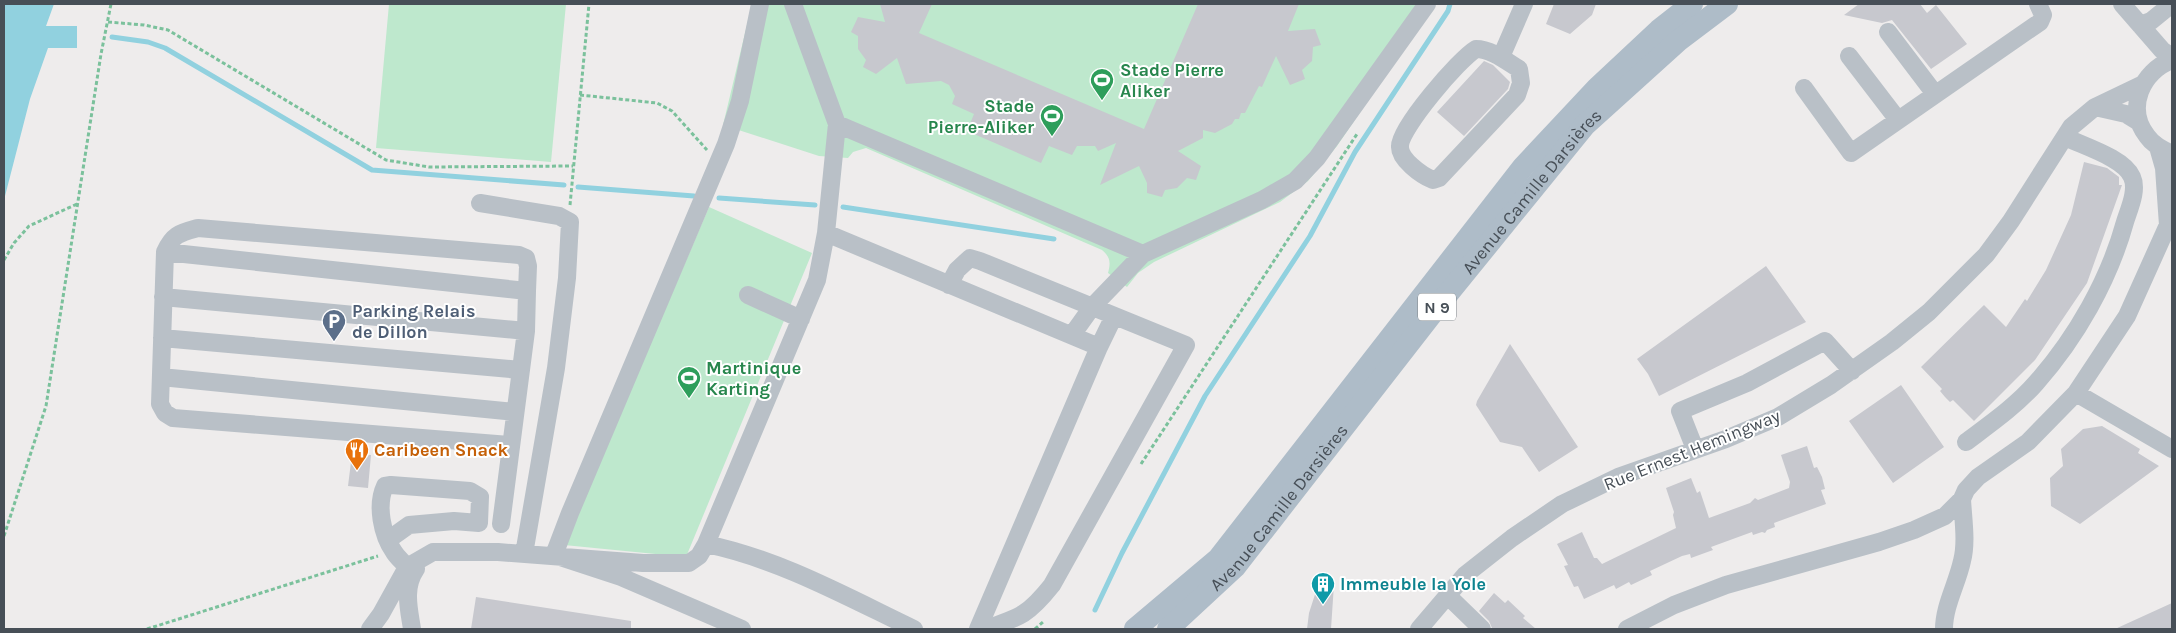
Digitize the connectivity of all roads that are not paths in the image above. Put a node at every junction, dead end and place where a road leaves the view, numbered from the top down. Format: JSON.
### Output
{"nodes":[{"id":1,"x":760,"y":4,"type":"edge"},
{"id":2,"x":793,"y":4,"type":"edge"},
{"id":3,"x":1426,"y":4,"type":"edge"},
{"id":4,"x":1524,"y":4,"type":"edge"},
{"id":5,"x":1692,"y":4,"type":"edge"},
{"id":6,"x":1726,"y":4,"type":"edge"},
{"id":7,"x":2038,"y":4,"type":"edge"},
{"id":8,"x":2122,"y":4,"type":"edge"},
{"id":9,"x":2172,"y":4,"type":"edge"},
{"id":10,"x":2140,"y":25,"type":"junction"},
{"id":11,"x":1888,"y":32,"type":"dead end"},
{"id":12,"x":1849,"y":56,"type":"dead end"},
{"id":13,"x":1501,"y":57,"type":"junction"},
{"id":14,"x":2172,"y":58,"type":"edge"},
{"id":15,"x":2155,"y":69,"type":"junction"},
{"id":16,"x":2143,"y":84,"type":"junction"},
{"id":17,"x":1804,"y":88,"type":"dead end"},
{"id":18,"x":1935,"y":94,"type":"junction"},
{"id":19,"x":2095,"y":107,"type":"junction"},
{"id":20,"x":1898,"y":120,"type":"junction"},
{"id":21,"x":2139,"y":122,"type":"junction"},
{"id":22,"x":837,"y":124,"type":"junction"},
{"id":23,"x":2065,"y":137,"type":"junction"},
{"id":24,"x":2165,"y":151,"type":"edge"},
{"id":25,"x":480,"y":203,"type":"dead end"},
{"id":26,"x":2170,"y":220,"type":"edge"},
{"id":27,"x":826,"y":233,"type":"junction"},
{"id":28,"x":164,"y":252,"type":"junction"},
{"id":29,"x":1143,"y":254,"type":"junction"},
{"id":30,"x":949,"y":285,"type":"junction"},
{"id":31,"x":527,"y":290,"type":"junction"},
{"id":32,"x":748,"y":295,"type":"dead end"},
{"id":33,"x":163,"y":297,"type":"junction"},
{"id":34,"x":1092,"y":307,"type":"junction"},
{"id":35,"x":1114,"y":316,"type":"junction"},
{"id":36,"x":801,"y":319,"type":"junction"},
{"id":37,"x":526,"y":331,"type":"junction"},
{"id":38,"x":1072,"y":335,"type":"junction"},
{"id":39,"x":162,"y":338,"type":"junction"},
{"id":40,"x":1099,"y":347,"type":"junction"},
{"id":41,"x":521,"y":370,"type":"junction"},
{"id":42,"x":1852,"y":371,"type":"junction"},
{"id":43,"x":161,"y":377,"type":"junction"},
{"id":44,"x":2076,"y":393,"type":"junction"},
{"id":45,"x":515,"y":412,"type":"junction"},
{"id":46,"x":1966,"y":442,"type":"dead end"},
{"id":47,"x":511,"y":444,"type":"junction"},
{"id":48,"x":1695,"y":449,"type":"junction"},
{"id":49,"x":2172,"y":449,"type":"edge"},
{"id":50,"x":1962,"y":499,"type":"junction"},
{"id":51,"x":479,"y":523,"type":"junction"},
{"id":52,"x":501,"y":524,"type":"junction"},
{"id":53,"x":706,"y":544,"type":"junction"},
{"id":54,"x":391,"y":546,"type":"junction"},
{"id":55,"x":498,"y":552,"type":"junction"},
{"id":56,"x":524,"y":554,"type":"junction"},
{"id":57,"x":554,"y":555,"type":"junction"},
{"id":58,"x":425,"y":557,"type":"junction"},
{"id":59,"x":407,"y":567,"type":"junction"},
{"id":60,"x":1448,"y":596,"type":"junction"},
{"id":61,"x":370,"y":629,"type":"edge"},
{"id":62,"x":412,"y":629,"type":"edge"},
{"id":63,"x":742,"y":629,"type":"edge"},
{"id":64,"x":914,"y":629,"type":"edge"},
{"id":65,"x":978,"y":629,"type":"edge"},
{"id":66,"x":986,"y":629,"type":"edge"},
{"id":67,"x":1135,"y":629,"type":"edge"},
{"id":68,"x":1168,"y":629,"type":"edge"},
{"id":69,"x":1419,"y":629,"type":"edge"},
{"id":70,"x":1482,"y":629,"type":"edge"},
{"id":71,"x":1627,"y":629,"type":"edge"},
{"id":72,"x":1944,"y":629,"type":"edge"}],
"edges":[{"from":1,"to":57,"type":"street"},
{"from":2,"to":22,"type":"street"},
{"from":3,"to":29,"type":"street"},
{"from":4,"to":13,"type":"street"},
{"from":5,"to":67,"type":"main road","name":"Avenue Camille Darsières","number":"N 9"},
{"from":6,"to":68,"type":"main road","name":"Avenue Camille Darsières","number":"N 9"},
{"from":7,"to":18,"type":"street"},
{"from":8,"to":10,"type":"street"},
{"from":9,"to":10,"type":"street"},
{"from":10,"to":14,"type":"street"},
{"from":10,"to":15,"type":"street"},
{"from":11,"to":18,"type":"street"},
{"from":12,"to":20,"type":"street"},
{"from":13,"to":13,"type":"street"},
{"from":14,"to":15,"type":"street"},
{"from":15,"to":16,"type":"street"},
{"from":16,"to":19,"type":"street","name":"Rue Ernest Hemingway"},
{"from":16,"to":21,"type":"street"},
{"from":17,"to":20,"type":"street"},
{"from":18,"to":20,"type":"street"},
{"from":19,"to":21,"type":"street"},
{"from":19,"to":23,"type":"street","name":"Rue Ernest Hemingway"},
{"from":21,"to":24,"type":"street"},
{"from":22,"to":27,"type":"street"},
{"from":22,"to":29,"type":"street"},
{"from":23,"to":42,"type":"street","name":"Rue Ernest Hemingway"},
{"from":23,"to":46,"type":"street"},
{"from":24,"to":26,"type":"street"},
{"from":25,"to":56,"type":"street"},
{"from":26,"to":44,"type":"street"},
{"from":27,"to":30,"type":"street"},
{"from":27,"to":36,"type":"street"},
{"from":28,"to":31,"type":"street"},
{"from":28,"to":31,"type":"street"},
{"from":28,"to":33,"type":"street"},
{"from":29,"to":34,"type":"street"},
{"from":30,"to":34,"type":"street"},
{"from":30,"to":38,"type":"street"},
{"from":31,"to":37,"type":"street"},
{"from":32,"to":36,"type":"street"},
{"from":33,"to":37,"type":"street"},
{"from":33,"to":39,"type":"street"},
{"from":34,"to":35,"type":"street"},
{"from":34,"to":38,"type":"street"},
{"from":35,"to":40,"type":"street"},
{"from":35,"to":66,"type":"street"},
{"from":36,"to":53,"type":"street"},
{"from":37,"to":41,"type":"street"},
{"from":38,"to":40,"type":"street"},
{"from":39,"to":41,"type":"street"},
{"from":39,"to":43,"type":"street"},
{"from":40,"to":65,"type":"street"},
{"from":41,"to":45,"type":"street"},
{"from":42,"to":48,"type":"street","name":"Rue Ernest Hemingway"},
{"from":42,"to":48,"type":"street"},
{"from":43,"to":45,"type":"street"},
{"from":43,"to":47,"type":"street"},
{"from":44,"to":49,"type":"street"},
{"from":44,"to":50,"type":"street"},
{"from":45,"to":47,"type":"street"},
{"from":47,"to":52,"type":"street"},
{"from":48,"to":60,"type":"street","name":"Rue Ernest Hemingway"},
{"from":50,"to":71,"type":"street"},
{"from":50,"to":72,"type":"street"},
{"from":51,"to":52,"type":"street"},
{"from":51,"to":54,"type":"street"},
{"from":51,"to":54,"type":"street"},
{"from":52,"to":55,"type":"street"},
{"from":53,"to":57,"type":"street"},
{"from":53,"to":64,"type":"street"},
{"from":54,"to":59,"type":"street"},
{"from":55,"to":56,"type":"street"},
{"from":55,"to":58,"type":"street"},
{"from":56,"to":57,"type":"street"},
{"from":57,"to":63,"type":"street"},
{"from":58,"to":59,"type":"street"},
{"from":58,"to":62,"type":"street"},
{"from":59,"to":61,"type":"street"},
{"from":60,"to":69,"type":"street","name":"Rue Ernest Hemingway"},
{"from":60,"to":70,"type":"street"}]}
